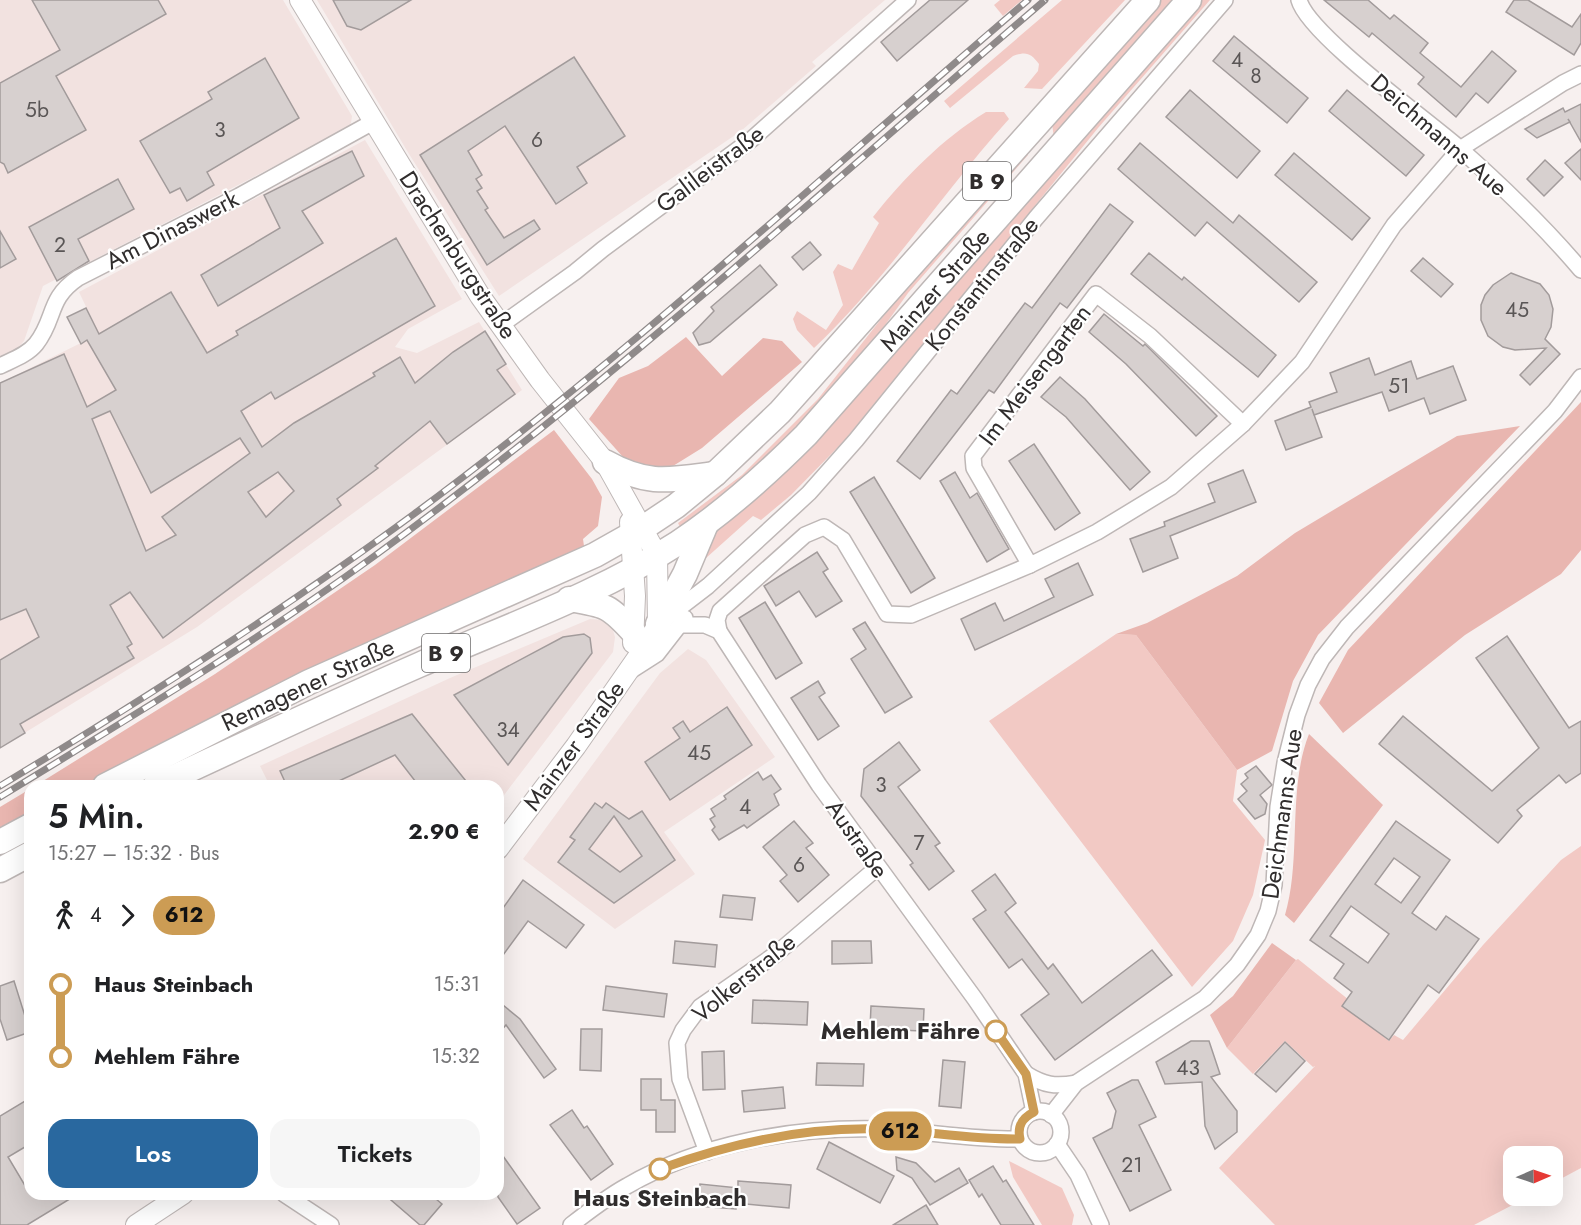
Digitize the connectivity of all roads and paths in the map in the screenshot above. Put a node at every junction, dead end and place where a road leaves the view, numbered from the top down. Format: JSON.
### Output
{"nodes":[{"id":1,"x":300,"y":0,"type":"edge"},
{"id":2,"x":908,"y":0,"type":"edge"},
{"id":3,"x":1148,"y":0,"type":"edge"},
{"id":4,"x":1189,"y":0,"type":"edge"},
{"id":5,"x":1225,"y":0,"type":"edge"},
{"id":6,"x":1299,"y":0,"type":"edge"},
{"id":7,"x":1581,"y":74,"type":"edge"},
{"id":8,"x":374,"y":122,"type":"junction"},
{"id":9,"x":1460,"y":149,"type":"junction"},
{"id":10,"x":1581,"y":270,"type":"edge"},
{"id":11,"x":501,"y":325,"type":"junction"},
{"id":12,"x":0,"y":366,"type":"edge"},
{"id":13,"x":1581,"y":376,"type":"edge"},
{"id":14,"x":1243,"y":424,"type":"junction"},
{"id":15,"x":605,"y":462,"type":"junction"},
{"id":16,"x":715,"y":474,"type":"junction"},
{"id":17,"x":706,"y":524,"type":"junction"},
{"id":18,"x":636,"y":532,"type":"junction"},
{"id":19,"x":657,"y":555,"type":"junction"},
{"id":20,"x":1030,"y":565,"type":"junction"},
{"id":21,"x":634,"y":568,"type":"junction"},
{"id":22,"x":708,"y":586,"type":"junction"},
{"id":23,"x":569,"y":599,"type":"junction"},
{"id":24,"x":669,"y":625,"type":"junction"},
{"id":25,"x":718,"y":632,"type":"junction"},
{"id":26,"x":634,"y":633,"type":"junction"},
{"id":27,"x":629,"y":671,"type":"junction"},
{"id":28,"x":117,"y":780,"type":"edge"},
{"id":29,"x":168,"y":780,"type":"edge"},
{"id":30,"x":24,"y":829,"type":"edge"},
{"id":31,"x":504,"y":841,"type":"edge"},
{"id":32,"x":0,"y":842,"type":"edge"},
{"id":33,"x":24,"y":857,"type":"edge"},
{"id":34,"x":878,"y":867,"type":"junction"},
{"id":35,"x":0,"y":870,"type":"edge"},
{"id":36,"x":1026,"y":1074,"type":"junction"},
{"id":37,"x":1076,"y":1083,"type":"junction"},
{"id":38,"x":1034,"y":1112,"type":"junction"},
{"id":39,"x":1051,"y":1115,"type":"junction"},
{"id":40,"x":1020,"y":1139,"type":"junction"},
{"id":41,"x":1057,"y":1144,"type":"junction"},
{"id":42,"x":706,"y":1152,"type":"junction"},
{"id":43,"x":174,"y":1200,"type":"edge"},
{"id":44,"x":293,"y":1200,"type":"edge"},
{"id":45,"x":136,"y":1225,"type":"edge"},
{"id":46,"x":331,"y":1225,"type":"edge"},
{"id":47,"x":571,"y":1225,"type":"edge"},
{"id":48,"x":1101,"y":1225,"type":"edge"}],
"edges":[{"from":1,"to":8,"type":"street","name":"Drachenburgstraße"},
{"from":2,"to":11,"type":"street","name":"Galileistraße"},
{"from":3,"to":16,"type":"main road","name":"Mainzer Straße","number":"B 9"},
{"from":4,"to":17,"type":"main road","name":"Mainzer Straße","number":"B 9"},
{"from":5,"to":22,"type":"street","name":"Konstantinstraße"},
{"from":6,"to":9,"type":"street","name":"Deichmanns Aue"},
{"from":7,"to":9,"type":"street"},
{"from":8,"to":11,"type":"street","name":"Drachenburgstraße"},
{"from":8,"to":12,"type":"street","name":"Am Dinaswerk"},
{"from":9,"to":10,"type":"street","name":"Deichmanns Aue"},
{"from":9,"to":14,"type":"street"},
{"from":11,"to":15,"type":"street","name":"Drachenburgstraße"},
{"from":13,"to":37,"type":"street","name":"Deichmanns Aue"},
{"from":14,"to":20,"type":"street"},
{"from":14,"to":20,"type":"street","name":"Im Meisengarten"},
{"from":15,"to":16,"type":"main road"},
{"from":15,"to":18,"type":"street","name":"Drachenburgstraße"},
{"from":16,"to":18,"type":"main road","name":"Mainzer Straße","number":"B 9"},
{"from":17,"to":19,"type":"main road","name":"Mainzer Straße","number":"B 9"},
{"from":17,"to":24,"type":"main road"},
{"from":18,"to":19,"type":"street"},
{"from":18,"to":21,"type":"street","name":"Mainzer Straße"},
{"from":18,"to":28,"type":"main road","name":"Remagener Straße","number":"B 9"},
{"from":19,"to":21,"type":"main road","name":"Remagener Straße","number":"B 9"},
{"from":19,"to":24,"type":"street"},
{"from":20,"to":25,"type":"street"},
{"from":21,"to":23,"type":"main road","name":"Remagener Straße","number":"B 9"},
{"from":21,"to":26,"type":"street","name":"Mainzer Straße"},
{"from":22,"to":24,"type":"street","name":"Konstantinstraße"},
{"from":22,"to":24,"type":"street","name":"Konstantinstraße"},
{"from":23,"to":26,"type":"main road"},
{"from":23,"to":29,"type":"main road","name":"Remagener Straße","number":"B 9"},
{"from":24,"to":25,"type":"street"},
{"from":24,"to":27,"type":"street","name":"Mainzer Straße"},
{"from":25,"to":34,"type":"street","name":"Austraße"},
{"from":26,"to":27,"type":"street","name":"Mainzer Straße"},
{"from":27,"to":31,"type":"street","name":"Mainzer Straße"},
{"from":30,"to":32,"type":"main road"},
{"from":33,"to":35,"type":"main road"},
{"from":34,"to":36,"type":"street","name":"Austraße"},
{"from":34,"to":42,"type":"street","name":"Volkerstraße"},
{"from":36,"to":37,"type":"street"},
{"from":36,"to":38,"type":"street","name":"Austraße"},
{"from":37,"to":39,"type":"street","name":"Deichmanns Aue"},
{"from":38,"to":39,"type":"street"},
{"from":38,"to":40,"type":"street"},
{"from":39,"to":41,"type":"street"},
{"from":40,"to":41,"type":"street"},
{"from":40,"to":42,"type":"street"},
{"from":41,"to":48,"type":"street"},
{"from":42,"to":47,"type":"street"},
{"from":43,"to":45,"type":"street"},
{"from":44,"to":46,"type":"street"}]}
